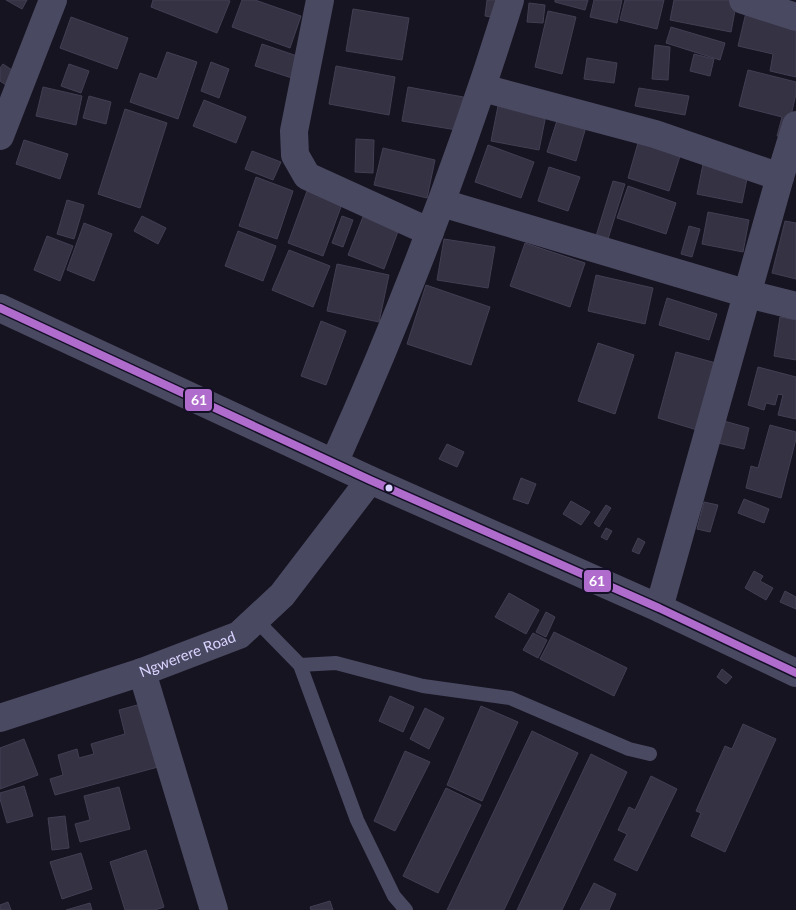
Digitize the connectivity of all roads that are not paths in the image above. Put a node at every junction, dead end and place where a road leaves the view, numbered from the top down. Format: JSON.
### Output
{"nodes":[{"id":1,"x":53,"y":0,"type":"edge"},
{"id":2,"x":320,"y":0,"type":"edge"},
{"id":3,"x":510,"y":0,"type":"edge"},
{"id":4,"x":743,"y":0,"type":"edge"},
{"id":5,"x":796,"y":17,"type":"edge"},
{"id":6,"x":483,"y":88,"type":"junction"},
{"id":7,"x":796,"y":125,"type":"edge"},
{"id":8,"x":0,"y":136,"type":"edge"},
{"id":9,"x":787,"y":167,"type":"edge"},
{"id":10,"x":442,"y":203,"type":"junction"},
{"id":11,"x":430,"y":232,"type":"junction"},
{"id":12,"x":748,"y":294,"type":"junction"},
{"id":13,"x":796,"y":306,"type":"edge"},
{"id":14,"x":0,"y":308,"type":"edge"},
{"id":15,"x":334,"y":463,"type":"junction"},
{"id":16,"x":370,"y":480,"type":"junction"},
{"id":17,"x":659,"y":608,"type":"junction"},
{"id":18,"x":256,"y":620,"type":"junction"},
{"id":19,"x":300,"y":665,"type":"junction"},
{"id":20,"x":142,"y":672,"type":"junction"},
{"id":21,"x":796,"y":673,"type":"edge"},
{"id":22,"x":0,"y":718,"type":"edge"},
{"id":23,"x":650,"y":754,"type":"dead end"},
{"id":24,"x":214,"y":910,"type":"edge"},
{"id":25,"x":406,"y":910,"type":"edge"}],
"edges":[{"from":1,"to":8,"type":"street"},
{"from":2,"to":11,"type":"street"},
{"from":3,"to":6,"type":"street"},
{"from":4,"to":5,"type":"street"},
{"from":6,"to":9,"type":"street"},
{"from":6,"to":10,"type":"street"},
{"from":7,"to":9,"type":"street"},
{"from":9,"to":12,"type":"street"},
{"from":10,"to":11,"type":"street"},
{"from":10,"to":12,"type":"street"},
{"from":11,"to":15,"type":"street"},
{"from":12,"to":13,"type":"street"},
{"from":12,"to":17,"type":"street"},
{"from":14,"to":15,"type":"street"},
{"from":15,"to":16,"type":"street"},
{"from":16,"to":17,"type":"street"},
{"from":16,"to":18,"type":"street","name":"Ngwerere Road"},
{"from":17,"to":21,"type":"street"},
{"from":18,"to":19,"type":"lane"},
{"from":18,"to":20,"type":"street","name":"Ngwerere Road"},
{"from":19,"to":23,"type":"lane"},
{"from":19,"to":25,"type":"lane"},
{"from":20,"to":22,"type":"street","name":"Ngwerere Road"},
{"from":20,"to":24,"type":"street"}]}
